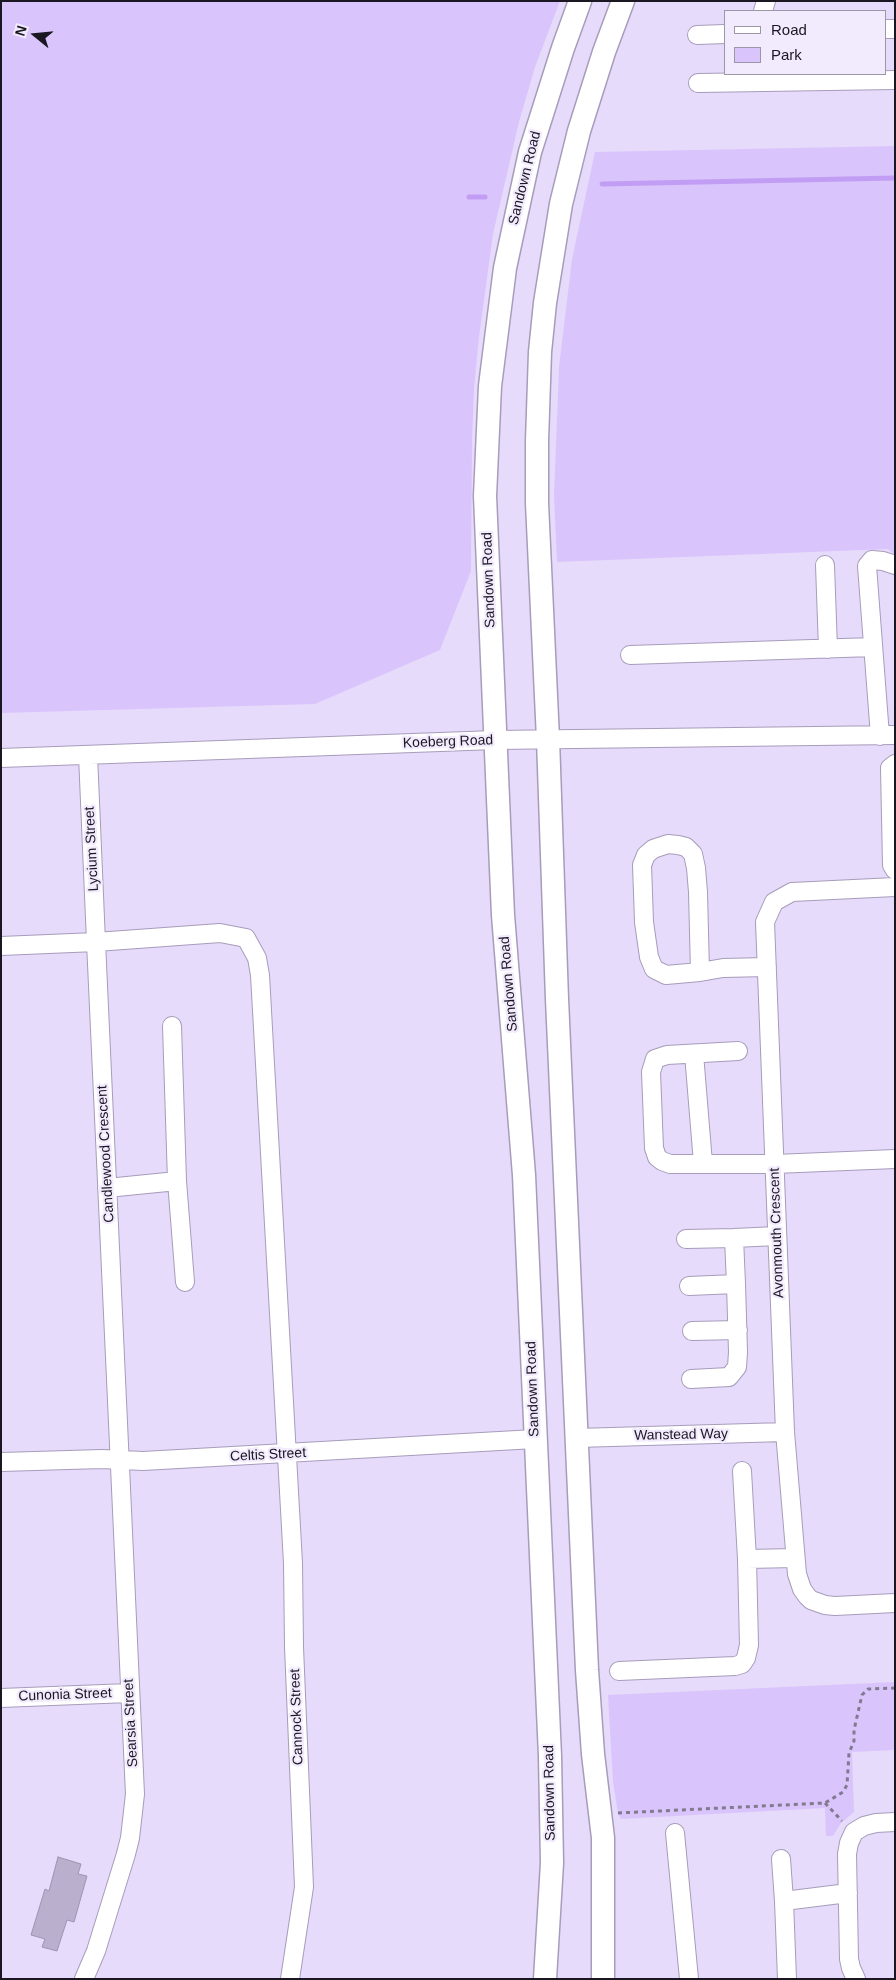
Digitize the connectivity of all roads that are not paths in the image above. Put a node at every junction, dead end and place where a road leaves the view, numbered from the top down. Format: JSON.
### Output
{"nodes":[{"id":1,"x":580,"y":1,"type":"edge"},
{"id":2,"x":623,"y":1,"type":"edge"},
{"id":3,"x":724,"y":34,"type":"edge"},
{"id":4,"x":697,"y":35,"type":"dead end"},
{"id":5,"x":895,"y":80,"type":"edge"},
{"id":6,"x":698,"y":83,"type":"dead end"},
{"id":7,"x":825,"y":565,"type":"dead end"},
{"id":8,"x":895,"y":565,"type":"edge"},
{"id":9,"x":873,"y":647,"type":"junction"},
{"id":10,"x":828,"y":649,"type":"junction"},
{"id":11,"x":630,"y":655,"type":"dead end"},
{"id":12,"x":888,"y":736,"type":"edge"},
{"id":13,"x":548,"y":739,"type":"junction"},
{"id":14,"x":495,"y":740,"type":"junction"},
{"id":15,"x":88,"y":756,"type":"junction"},
{"id":16,"x":1,"y":758,"type":"edge"},
{"id":17,"x":895,"y":764,"type":"edge"},
{"id":18,"x":895,"y":870,"type":"edge"},
{"id":19,"x":895,"y":887,"type":"edge"},
{"id":20,"x":96,"y":942,"type":"junction"},
{"id":21,"x":1,"y":946,"type":"edge"},
{"id":22,"x":767,"y":967,"type":"junction"},
{"id":23,"x":700,"y":972,"type":"junction"},
{"id":24,"x":172,"y":1026,"type":"dead end"},
{"id":25,"x":738,"y":1051,"type":"dead end"},
{"id":26,"x":694,"y":1054,"type":"junction"},
{"id":27,"x":895,"y":1159,"type":"edge"},
{"id":28,"x":703,"y":1164,"type":"junction"},
{"id":29,"x":775,"y":1164,"type":"junction"},
{"id":30,"x":177,"y":1181,"type":"junction"},
{"id":31,"x":107,"y":1188,"type":"junction"},
{"id":32,"x":777,"y":1236,"type":"junction"},
{"id":33,"x":734,"y":1238,"type":"junction"},
{"id":34,"x":686,"y":1239,"type":"dead end"},
{"id":35,"x":184,"y":1282,"type":"dead end"},
{"id":36,"x":736,"y":1284,"type":"junction"},
{"id":37,"x":689,"y":1286,"type":"dead end"},
{"id":38,"x":738,"y":1330,"type":"junction"},
{"id":39,"x":692,"y":1331,"type":"dead end"},
{"id":40,"x":691,"y":1379,"type":"dead end"},
{"id":41,"x":785,"y":1432,"type":"junction"},
{"id":42,"x":576,"y":1438,"type":"junction"},
{"id":43,"x":535,"y":1439,"type":"junction"},
{"id":44,"x":288,"y":1454,"type":"junction"},
{"id":45,"x":120,"y":1460,"type":"junction"},
{"id":46,"x":1,"y":1462,"type":"edge"},
{"id":47,"x":742,"y":1471,"type":"dead end"},
{"id":48,"x":795,"y":1558,"type":"junction"},
{"id":49,"x":747,"y":1559,"type":"junction"},
{"id":50,"x":895,"y":1603,"type":"edge"},
{"id":51,"x":619,"y":1671,"type":"dead end"},
{"id":52,"x":129,"y":1693,"type":"junction"},
{"id":53,"x":1,"y":1698,"type":"edge"},
{"id":54,"x":895,"y":1822,"type":"edge"},
{"id":55,"x":675,"y":1833,"type":"dead end"},
{"id":56,"x":780,"y":1859,"type":"dead end"},
{"id":57,"x":848,"y":1893,"type":"junction"},
{"id":58,"x":784,"y":1901,"type":"junction"},
{"id":59,"x":96,"y":1951,"type":"junction"},
{"id":60,"x":84,"y":1979,"type":"edge"},
{"id":61,"x":91,"y":1979,"type":"edge"},
{"id":62,"x":290,"y":1979,"type":"edge"},
{"id":63,"x":545,"y":1979,"type":"edge"},
{"id":64,"x":603,"y":1979,"type":"edge"},
{"id":65,"x":689,"y":1979,"type":"edge"},
{"id":66,"x":787,"y":1979,"type":"edge"},
{"id":67,"x":856,"y":1979,"type":"edge"}],
"edges":[{"from":1,"to":14,"type":"main road","name":"Sandown Road"},
{"from":2,"to":13,"type":"main road"},
{"from":3,"to":4,"type":"street"},
{"from":5,"to":6,"type":"street"},
{"from":7,"to":10,"type":"street"},
{"from":8,"to":9,"type":"street"},
{"from":9,"to":10,"type":"street"},
{"from":9,"to":12,"type":"street"},
{"from":10,"to":11,"type":"street"},
{"from":12,"to":13,"type":"street","name":"Koeberg Road"},
{"from":13,"to":14,"type":"street","name":"Koeberg Road"},
{"from":13,"to":42,"type":"main road"},
{"from":14,"to":15,"type":"street","name":"Koeberg Road"},
{"from":14,"to":43,"type":"main road","name":"Sandown Road"},
{"from":15,"to":16,"type":"street","name":"Koeberg Road"},
{"from":15,"to":20,"type":"street","name":"Lycium Street"},
{"from":17,"to":18,"type":"street"},
{"from":19,"to":22,"type":"street","name":"Avonmouth Crescent"},
{"from":20,"to":21,"type":"street"},
{"from":20,"to":31,"type":"street","name":"Candlewood Crescent"},
{"from":20,"to":44,"type":"street","name":"Cannock Street"},
{"from":22,"to":23,"type":"street"},
{"from":22,"to":29,"type":"street","name":"Avonmouth Crescent"},
{"from":23,"to":23,"type":"street"},
{"from":24,"to":30,"type":"street"},
{"from":25,"to":26,"type":"street"},
{"from":26,"to":28,"type":"street"},
{"from":26,"to":28,"type":"street"},
{"from":27,"to":29,"type":"street"},
{"from":28,"to":29,"type":"street"},
{"from":29,"to":32,"type":"street","name":"Avonmouth Crescent"},
{"from":30,"to":31,"type":"street"},
{"from":30,"to":35,"type":"street"},
{"from":31,"to":45,"type":"street","name":"Candlewood Crescent"},
{"from":32,"to":33,"type":"street"},
{"from":32,"to":41,"type":"street","name":"Avonmouth Crescent"},
{"from":33,"to":34,"type":"street"},
{"from":33,"to":36,"type":"street"},
{"from":36,"to":37,"type":"street"},
{"from":36,"to":38,"type":"street"},
{"from":38,"to":39,"type":"street"},
{"from":38,"to":40,"type":"street"},
{"from":41,"to":42,"type":"street","name":"Wanstead Way"},
{"from":41,"to":48,"type":"street","name":"Avonmouth Crescent"},
{"from":42,"to":64,"type":"main road"},
{"from":43,"to":44,"type":"street","name":"Celtis Street"},
{"from":43,"to":63,"type":"main road","name":"Sandown Road"},
{"from":44,"to":45,"type":"street","name":"Celtis Street"},
{"from":44,"to":62,"type":"street","name":"Cannock Street"},
{"from":45,"to":46,"type":"street","name":"Celtis Street"},
{"from":45,"to":52,"type":"street","name":"Searsia Street"},
{"from":47,"to":49,"type":"street"},
{"from":48,"to":49,"type":"street"},
{"from":48,"to":50,"type":"street","name":"Avonmouth Crescent"},
{"from":49,"to":51,"type":"street"},
{"from":52,"to":53,"type":"street","name":"Cunonia Street"},
{"from":52,"to":59,"type":"street","name":"Searsia Street"},
{"from":54,"to":57,"type":"street"},
{"from":55,"to":65,"type":"street"},
{"from":56,"to":58,"type":"street"},
{"from":57,"to":58,"type":"street"},
{"from":57,"to":67,"type":"street"},
{"from":58,"to":66,"type":"street"},
{"from":59,"to":60,"type":"street","name":"Searsia Street"},
{"from":59,"to":61,"type":"street"}]}
